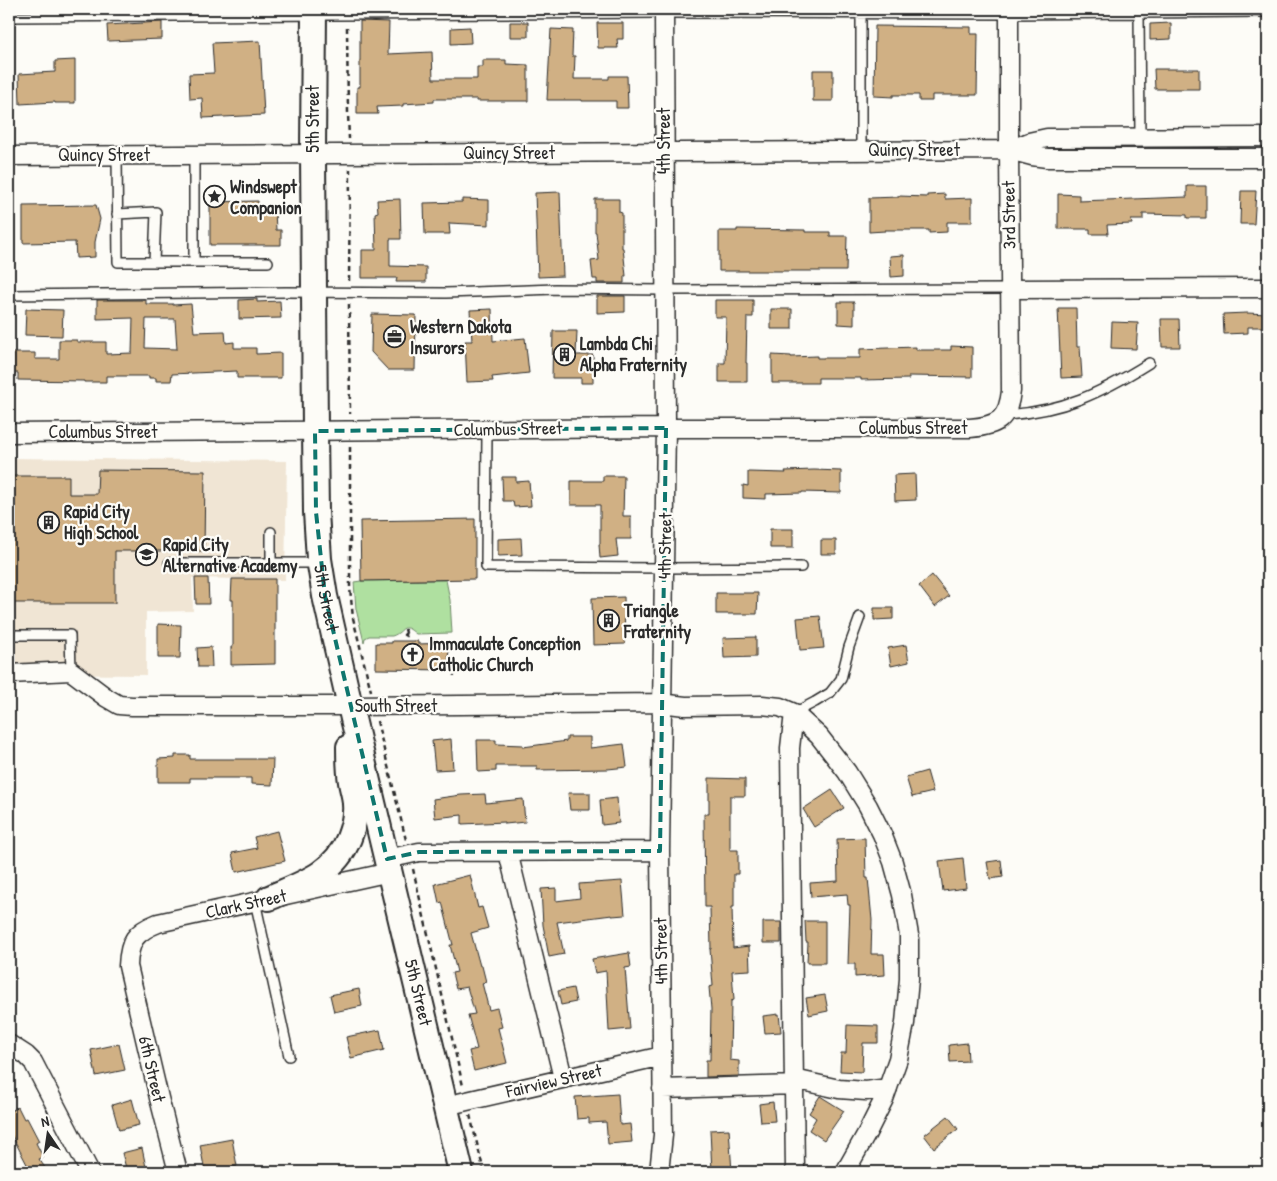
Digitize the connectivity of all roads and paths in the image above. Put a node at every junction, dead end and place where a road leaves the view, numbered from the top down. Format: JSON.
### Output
{"nodes":[{"id":1,"x":664,"y":11,"type":"edge"},
{"id":2,"x":314,"y":12,"type":"edge"},
{"id":3,"x":1268,"y":12,"type":"edge"},
{"id":4,"x":170,"y":13,"type":"edge"},
{"id":5,"x":861,"y":13,"type":"junction"},
{"id":6,"x":1138,"y":13,"type":"junction"},
{"id":7,"x":1009,"y":14,"type":"junction"},
{"id":8,"x":347,"y":16,"type":"junction"},
{"id":9,"x":9,"y":18,"type":"edge"},
{"id":10,"x":1268,"y":137,"type":"edge"},
{"id":11,"x":1140,"y":138,"type":"junction"},
{"id":12,"x":862,"y":150,"type":"junction"},
{"id":13,"x":1009,"y":150,"type":"junction"},
{"id":14,"x":664,"y":152,"type":"junction"},
{"id":15,"x":350,"y":153,"type":"junction"},
{"id":16,"x":313,"y":154,"type":"junction"},
{"id":17,"x":116,"y":155,"type":"junction"},
{"id":18,"x":194,"y":155,"type":"junction"},
{"id":19,"x":9,"y":156,"type":"edge"},
{"id":20,"x":1268,"y":158,"type":"edge"},
{"id":21,"x":117,"y":214,"type":"junction"},
{"id":22,"x":154,"y":262,"type":"junction"},
{"id":23,"x":194,"y":262,"type":"junction"},
{"id":24,"x":268,"y":262,"type":"dead end"},
{"id":25,"x":1268,"y":288,"type":"edge"},
{"id":26,"x":1010,"y":289,"type":"junction"},
{"id":27,"x":665,"y":290,"type":"junction"},
{"id":28,"x":315,"y":292,"type":"junction"},
{"id":29,"x":349,"y":292,"type":"junction"},
{"id":30,"x":9,"y":295,"type":"edge"},
{"id":31,"x":1149,"y":362,"type":"dead end"},
{"id":32,"x":1004,"y":415,"type":"junction"},
{"id":33,"x":666,"y":428,"type":"junction"},
{"id":34,"x":315,"y":430,"type":"junction"},
{"id":35,"x":351,"y":430,"type":"junction"},
{"id":36,"x":487,"y":430,"type":"junction"},
{"id":37,"x":9,"y":432,"type":"edge"},
{"id":38,"x":271,"y":532,"type":"dead end"},
{"id":39,"x":169,"y":563,"type":"dead end"},
{"id":40,"x":271,"y":563,"type":"junction"},
{"id":41,"x":320,"y":563,"type":"junction"},
{"id":42,"x":801,"y":567,"type":"dead end"},
{"id":43,"x":665,"y":568,"type":"junction"},
{"id":44,"x":860,"y":617,"type":"dead end"},
{"id":45,"x":9,"y":635,"type":"edge"},
{"id":46,"x":453,"y":666,"type":"dead end"},
{"id":47,"x":71,"y":671,"type":"junction"},
{"id":48,"x":9,"y":674,"type":"edge"},
{"id":49,"x":454,"y":676,"type":"dead end"},
{"id":50,"x":661,"y":703,"type":"junction"},
{"id":51,"x":375,"y":706,"type":"junction"},
{"id":52,"x":794,"y":713,"type":"junction"},
{"id":53,"x":352,"y":716,"type":"junction"},
{"id":54,"x":660,"y":851,"type":"junction"},
{"id":55,"x":508,"y":852,"type":"junction"},
{"id":56,"x":395,"y":862,"type":"junction"},
{"id":57,"x":262,"y":900,"type":"junction"},
{"id":58,"x":128,"y":966,"type":"joint"},
{"id":59,"x":9,"y":1044,"type":"edge"},
{"id":60,"x":289,"y":1056,"type":"dead end"},
{"id":61,"x":662,"y":1056,"type":"junction"},
{"id":62,"x":563,"y":1078,"type":"junction"},
{"id":63,"x":794,"y":1082,"type":"junction"},
{"id":64,"x":888,"y":1088,"type":"junction"},
{"id":65,"x":662,"y":1089,"type":"junction"},
{"id":66,"x":456,"y":1103,"type":"junction"},
{"id":67,"x":90,"y":1172,"type":"edge"},
{"id":68,"x":178,"y":1172,"type":"edge"},
{"id":69,"x":461,"y":1172,"type":"edge"},
{"id":70,"x":484,"y":1172,"type":"edge"},
{"id":71,"x":659,"y":1172,"type":"edge"},
{"id":72,"x":795,"y":1172,"type":"edge"},
{"id":73,"x":845,"y":1172,"type":"edge"}],
"edges":[{"from":1,"to":5,"type":"lane"},
{"from":1,"to":8,"type":"lane"},
{"from":1,"to":14,"type":"street","name":"4th Street"},
{"from":2,"to":4,"type":"lane"},
{"from":2,"to":8,"type":"lane"},
{"from":2,"to":16,"type":"main road","name":"5th Street"},
{"from":3,"to":6,"type":"lane"},
{"from":4,"to":9,"type":"lane"},
{"from":5,"to":7,"type":"lane"},
{"from":5,"to":12,"type":"lane"},
{"from":6,"to":7,"type":"lane"},
{"from":6,"to":11,"type":"lane"},
{"from":7,"to":13,"type":"street","name":"3rd Street"},
{"from":8,"to":15,"type":"path"},
{"from":10,"to":11,"type":"street","name":"Quincy Street"},
{"from":11,"to":13,"type":"street","name":"Quincy Street"},
{"from":12,"to":13,"type":"street","name":"Quincy Street"},
{"from":12,"to":14,"type":"street","name":"Quincy Street"},
{"from":13,"to":20,"type":"street","name":"Quincy Street"},
{"from":13,"to":26,"type":"street","name":"3rd Street"},
{"from":14,"to":15,"type":"street","name":"Quincy Street"},
{"from":14,"to":27,"type":"street","name":"4th Street"},
{"from":15,"to":16,"type":"street","name":"Quincy Street"},
{"from":15,"to":29,"type":"path"},
{"from":16,"to":18,"type":"street","name":"Quincy Street"},
{"from":16,"to":28,"type":"main road","name":"5th Street"},
{"from":17,"to":18,"type":"street","name":"Quincy Street"},
{"from":17,"to":19,"type":"street","name":"Quincy Street"},
{"from":17,"to":21,"type":"lane"},
{"from":18,"to":23,"type":"lane"},
{"from":21,"to":22,"type":"lane"},
{"from":21,"to":22,"type":"lane"},
{"from":22,"to":23,"type":"lane"},
{"from":23,"to":24,"type":"lane"},
{"from":25,"to":26,"type":"street"},
{"from":26,"to":27,"type":"lane"},
{"from":26,"to":32,"type":"street","name":"3rd Street"},
{"from":27,"to":29,"type":"lane"},
{"from":27,"to":33,"type":"street","name":"4th Street"},
{"from":28,"to":29,"type":"lane"},
{"from":28,"to":30,"type":"lane"},
{"from":28,"to":34,"type":"main road","name":"5th Street"},
{"from":29,"to":35,"type":"path"},
{"from":31,"to":32,"type":"lane"},
{"from":32,"to":33,"type":"street","name":"Columbus Street"},
{"from":33,"to":36,"type":"street","name":"Columbus Street"},
{"from":33,"to":43,"type":"street","name":"4th Street"},
{"from":34,"to":35,"type":"street","name":"Columbus Street"},
{"from":34,"to":37,"type":"street","name":"Columbus Street"},
{"from":34,"to":41,"type":"main road","name":"5th Street"},
{"from":35,"to":36,"type":"street","name":"Columbus Street"},
{"from":35,"to":51,"type":"path"},
{"from":36,"to":43,"type":"lane"},
{"from":38,"to":40,"type":"lane"},
{"from":39,"to":40,"type":"lane"},
{"from":40,"to":41,"type":"lane"},
{"from":41,"to":53,"type":"main road","name":"5th Street"},
{"from":42,"to":43,"type":"lane"},
{"from":43,"to":50,"type":"street","name":"4th Street"},
{"from":44,"to":52,"type":"lane"},
{"from":45,"to":47,"type":"lane"},
{"from":46,"to":49,"type":"path"},
{"from":47,"to":48,"type":"street"},
{"from":47,"to":53,"type":"street","name":"South Street"},
{"from":50,"to":51,"type":"street","name":"South Street"},
{"from":50,"to":52,"type":"street","name":"South Street"},
{"from":50,"to":54,"type":"street","name":"4th Street"},
{"from":51,"to":53,"type":"street","name":"South Street"},
{"from":51,"to":56,"type":"path"},
{"from":52,"to":63,"type":"street"},
{"from":52,"to":64,"type":"street"},
{"from":53,"to":56,"type":"main road","name":"5th Street"},
{"from":53,"to":57,"type":"main road"},
{"from":54,"to":55,"type":"street","name":"Clark Street"},
{"from":54,"to":61,"type":"street","name":"4th Street"},
{"from":55,"to":56,"type":"street","name":"Clark Street"},
{"from":55,"to":62,"type":"street"},
{"from":56,"to":57,"type":"street","name":"Clark Street"},
{"from":56,"to":66,"type":"main road","name":"5th Street"},
{"from":56,"to":66,"type":"path"},
{"from":57,"to":58,"type":"street","name":"Clark Street"},
{"from":57,"to":60,"type":"lane"},
{"from":58,"to":68,"type":"street","name":"6th Street"},
{"from":59,"to":67,"type":"street"},
{"from":61,"to":62,"type":"street","name":"Fairview Street"},
{"from":61,"to":65,"type":"street","name":"4th Street"},
{"from":62,"to":66,"type":"street","name":"Fairview Street"},
{"from":63,"to":64,"type":"street"},
{"from":63,"to":65,"type":"street"},
{"from":63,"to":72,"type":"street"},
{"from":64,"to":73,"type":"street"},
{"from":65,"to":71,"type":"street","name":"4th Street"},
{"from":66,"to":69,"type":"main road","name":"5th Street"},
{"from":66,"to":70,"type":"path"}]}
